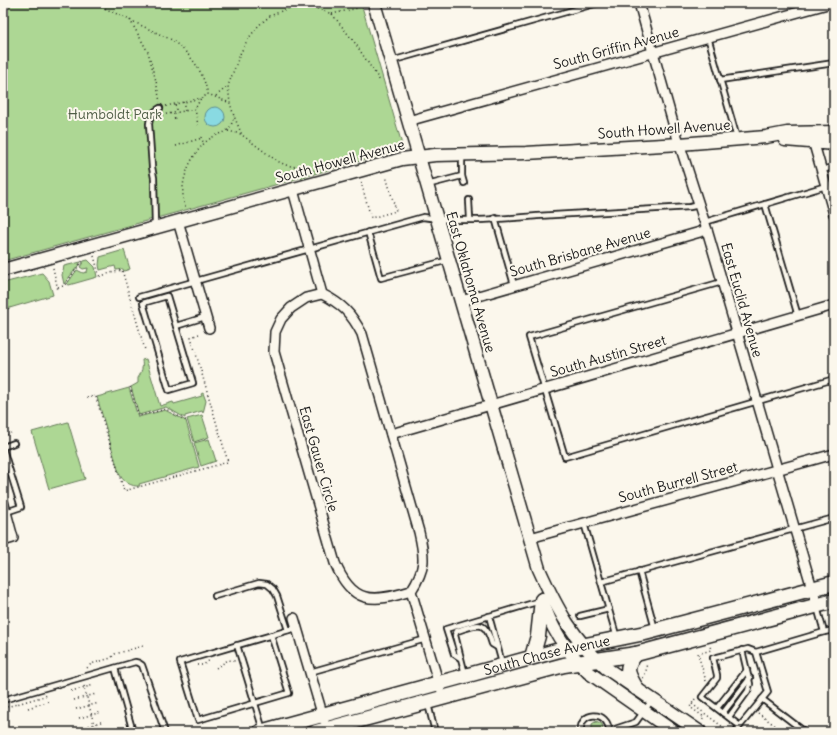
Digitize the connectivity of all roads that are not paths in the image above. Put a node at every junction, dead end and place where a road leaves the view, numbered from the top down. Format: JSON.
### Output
{"nodes":[{"id":1,"x":374,"y":3,"type":"edge"},
{"id":2,"x":598,"y":3,"type":"edge"},
{"id":3,"x":639,"y":3,"type":"edge"},
{"id":4,"x":832,"y":3,"type":"edge"},
{"id":5,"x":834,"y":11,"type":"edge"},
{"id":6,"x":708,"y":38,"type":"junction"},
{"id":7,"x":653,"y":52,"type":"junction"},
{"id":8,"x":391,"y":61,"type":"junction"},
{"id":9,"x":834,"y":63,"type":"edge"},
{"id":10,"x":720,"y":80,"type":"junction"},
{"id":11,"x":160,"y":108,"type":"road end"},
{"id":12,"x":408,"y":121,"type":"junction"},
{"id":13,"x":834,"y":132,"type":"edge"},
{"id":14,"x":812,"y":137,"type":"junction"},
{"id":15,"x":737,"y":140,"type":"junction"},
{"id":16,"x":680,"y":144,"type":"junction"},
{"id":17,"x":834,"y":144,"type":"edge"},
{"id":18,"x":462,"y":154,"type":"junction"},
{"id":19,"x":419,"y":156,"type":"junction"},
{"id":20,"x":834,"y":167,"type":"edge"},
{"id":21,"x":821,"y":170,"type":"junction"},
{"id":22,"x":462,"y":176,"type":"junction"},
{"id":23,"x":464,"y":183,"type":"dead end"},
{"id":24,"x":427,"y":185,"type":"junction"},
{"id":25,"x":293,"y":190,"type":"junction"},
{"id":26,"x":829,"y":190,"type":"edge"},
{"id":27,"x":469,"y":200,"type":"dead end"},
{"id":28,"x":699,"y":204,"type":"junction"},
{"id":29,"x":765,"y":204,"type":"junction"},
{"id":30,"x":834,"y":214,"type":"edge"},
{"id":31,"x":495,"y":218,"type":"junction"},
{"id":32,"x":437,"y":219,"type":"junction"},
{"id":33,"x":470,"y":219,"type":"junction"},
{"id":34,"x":178,"y":221,"type":"junction"},
{"id":35,"x":706,"y":226,"type":"junction"},
{"id":36,"x":155,"y":227,"type":"junction"},
{"id":37,"x":368,"y":232,"type":"junction"},
{"id":38,"x":310,"y":249,"type":"junction"},
{"id":39,"x":449,"y":260,"type":"junction"},
{"id":40,"x":3,"y":270,"type":"edge"},
{"id":41,"x":195,"y":281,"type":"junction"},
{"id":42,"x":722,"y":282,"type":"junction"},
{"id":43,"x":514,"y":285,"type":"junction"},
{"id":44,"x":322,"y":294,"type":"junction"},
{"id":45,"x":139,"y":297,"type":"dead end"},
{"id":46,"x":461,"y":301,"type":"junction"},
{"id":47,"x":834,"y":305,"type":"edge"},
{"id":48,"x":798,"y":316,"type":"junction"},
{"id":49,"x":205,"y":317,"type":"junction"},
{"id":50,"x":176,"y":326,"type":"junction"},
{"id":51,"x":208,"y":328,"type":"dead end"},
{"id":52,"x":737,"y":333,"type":"junction"},
{"id":53,"x":834,"y":378,"type":"edge"},
{"id":54,"x":545,"y":389,"type":"junction"},
{"id":55,"x":757,"y":401,"type":"junction"},
{"id":56,"x":491,"y":405,"type":"junction"},
{"id":57,"x":391,"y":434,"type":"junction"},
{"id":58,"x":14,"y":443,"type":"dead end"},
{"id":59,"x":3,"y":448,"type":"edge"},
{"id":60,"x":834,"y":454,"type":"edge"},
{"id":61,"x":777,"y":470,"type":"junction"},
{"id":62,"x":3,"y":501,"type":"edge"},
{"id":63,"x":6,"y":512,"type":"junction"},
{"id":64,"x":834,"y":518,"type":"edge"},
{"id":65,"x":584,"y":523,"type":"junction"},
{"id":66,"x":794,"y":528,"type":"junction"},
{"id":67,"x":530,"y":538,"type":"junction"},
{"id":68,"x":3,"y":541,"type":"edge"},
{"id":69,"x":539,"y":570,"type":"junction"},
{"id":70,"x":639,"y":571,"type":"junction"},
{"id":71,"x":601,"y":582,"type":"junction"},
{"id":72,"x":834,"y":583,"type":"edge"},
{"id":73,"x":812,"y":589,"type":"junction"},
{"id":74,"x":411,"y":592,"type":"junction"},
{"id":75,"x":215,"y":596,"type":"dead end"},
{"id":76,"x":542,"y":600,"type":"junction"},
{"id":77,"x":768,"y":601,"type":"junction"},
{"id":78,"x":834,"y":601,"type":"edge"},
{"id":79,"x":817,"y":605,"type":"junction"},
{"id":80,"x":609,"y":609,"type":"junction"},
{"id":81,"x":489,"y":616,"type":"junction"},
{"id":82,"x":580,"y":616,"type":"dead end"},
{"id":83,"x":773,"y":617,"type":"junction"},
{"id":84,"x":294,"y":618,"type":"dead end"},
{"id":85,"x":292,"y":629,"type":"junction"},
{"id":86,"x":656,"y":630,"type":"junction"},
{"id":87,"x":834,"y":630,"type":"edge"},
{"id":88,"x":824,"y":632,"type":"junction"},
{"id":89,"x":271,"y":635,"type":"junction"},
{"id":90,"x":618,"y":639,"type":"junction"},
{"id":91,"x":426,"y":640,"type":"junction"},
{"id":92,"x":237,"y":645,"type":"junction"},
{"id":93,"x":583,"y":645,"type":"junction"},
{"id":94,"x":498,"y":647,"type":"junction"},
{"id":95,"x":566,"y":648,"type":"junction"},
{"id":96,"x":742,"y":650,"type":"junction"},
{"id":97,"x":756,"y":652,"type":"junction"},
{"id":98,"x":532,"y":657,"type":"junction"},
{"id":99,"x":460,"y":658,"type":"junction"},
{"id":100,"x":641,"y":659,"type":"junction"},
{"id":101,"x":597,"y":660,"type":"junction"},
{"id":102,"x":578,"y":662,"type":"junction"},
{"id":103,"x":502,"y":665,"type":"junction"},
{"id":104,"x":115,"y":668,"type":"junction"},
{"id":105,"x":747,"y":670,"type":"junction"},
{"id":106,"x":309,"y":672,"type":"junction"},
{"id":107,"x":465,"y":675,"type":"junction"},
{"id":108,"x":750,"y":678,"type":"junction"},
{"id":109,"x":507,"y":681,"type":"junction"},
{"id":110,"x":438,"y":682,"type":"junction"},
{"id":111,"x":639,"y":683,"type":"junction"},
{"id":112,"x":443,"y":698,"type":"junction"},
{"id":113,"x":653,"y":699,"type":"junction"},
{"id":114,"x":762,"y":699,"type":"junction"},
{"id":115,"x":3,"y":700,"type":"edge"},
{"id":116,"x":428,"y":702,"type":"junction"},
{"id":117,"x":254,"y":703,"type":"junction"},
{"id":118,"x":718,"y":708,"type":"junction"},
{"id":119,"x":644,"y":710,"type":"junction"},
{"id":120,"x":723,"y":713,"type":"junction"},
{"id":121,"x":322,"y":714,"type":"junction"},
{"id":122,"x":728,"y":717,"type":"junction"},
{"id":123,"x":740,"y":726,"type":"junction"},
{"id":124,"x":700,"y":727,"type":"edge"},
{"id":125,"x":434,"y":728,"type":"dead end"},
{"id":126,"x":323,"y":731,"type":"edge"},
{"id":127,"x":133,"y":732,"type":"edge"},
{"id":128,"x":165,"y":732,"type":"edge"},
{"id":129,"x":262,"y":732,"type":"edge"},
{"id":130,"x":581,"y":732,"type":"edge"},
{"id":131,"x":609,"y":732,"type":"edge"},
{"id":132,"x":674,"y":732,"type":"edge"},
{"id":133,"x":736,"y":732,"type":"edge"},
{"id":134,"x":805,"y":732,"type":"edge"}],
"edges":[{"from":1,"to":8,"type":"main road","name":"East Oklahoma Avenue"},
{"from":2,"to":8,"type":"lane"},
{"from":3,"to":7,"type":"street","name":"East Euclid Avenue"},
{"from":4,"to":5,"type":"lane"},
{"from":4,"to":6,"type":"street","name":"South Griffin Avenue"},
{"from":6,"to":7,"type":"street","name":"South Griffin Avenue"},
{"from":6,"to":10,"type":"lane"},
{"from":7,"to":12,"type":"street","name":"South Griffin Avenue"},
{"from":7,"to":16,"type":"street","name":"East Euclid Avenue"},
{"from":8,"to":12,"type":"main road","name":"East Oklahoma Avenue"},
{"from":9,"to":10,"type":"lane"},
{"from":10,"to":15,"type":"lane"},
{"from":11,"to":36,"type":"lane"},
{"from":12,"to":19,"type":"main road","name":"East Oklahoma Avenue"},
{"from":13,"to":14,"type":"main road","name":"South Howell Avenue"},
{"from":14,"to":15,"type":"main road","name":"South Howell Avenue"},
{"from":14,"to":17,"type":"main road","name":"South Howell Avenue"},
{"from":14,"to":21,"type":"street"},
{"from":15,"to":16,"type":"main road","name":"South Howell Avenue"},
{"from":16,"to":18,"type":"main road","name":"South Howell Avenue"},
{"from":16,"to":28,"type":"street","name":"East Euclid Avenue"},
{"from":18,"to":19,"type":"main road","name":"South Howell Avenue"},
{"from":18,"to":22,"type":"lane"},
{"from":19,"to":24,"type":"main road","name":"East Oklahoma Avenue"},
{"from":19,"to":25,"type":"main road","name":"South Howell Avenue"},
{"from":20,"to":21,"type":"lane"},
{"from":21,"to":26,"type":"street"},
{"from":22,"to":23,"type":"lane"},
{"from":22,"to":24,"type":"lane"},
{"from":24,"to":32,"type":"main road","name":"East Oklahoma Avenue"},
{"from":25,"to":34,"type":"main road","name":"South Howell Avenue"},
{"from":25,"to":38,"type":"street"},
{"from":26,"to":29,"type":"lane"},
{"from":26,"to":30,"type":"street"},
{"from":27,"to":33,"type":"lane"},
{"from":28,"to":31,"type":"lane"},
{"from":28,"to":35,"type":"street","name":"East Euclid Avenue"},
{"from":29,"to":35,"type":"lane"},
{"from":29,"to":48,"type":"lane"},
{"from":31,"to":33,"type":"lane"},
{"from":31,"to":43,"type":"lane"},
{"from":32,"to":33,"type":"lane"},
{"from":32,"to":37,"type":"lane"},
{"from":32,"to":39,"type":"main road","name":"East Oklahoma Avenue"},
{"from":34,"to":36,"type":"main road","name":"South Howell Avenue"},
{"from":34,"to":41,"type":"street"},
{"from":35,"to":42,"type":"street","name":"East Euclid Avenue"},
{"from":35,"to":43,"type":"street","name":"South Brisbane Avenue"},
{"from":36,"to":40,"type":"main road","name":"South Howell Avenue"},
{"from":37,"to":38,"type":"lane"},
{"from":37,"to":39,"type":"lane"},
{"from":38,"to":41,"type":"lane"},
{"from":38,"to":44,"type":"street"},
{"from":39,"to":46,"type":"main road","name":"East Oklahoma Avenue"},
{"from":41,"to":45,"type":"lane"},
{"from":41,"to":49,"type":"street"},
{"from":42,"to":52,"type":"street","name":"East Euclid Avenue"},
{"from":42,"to":54,"type":"lane"},
{"from":43,"to":46,"type":"street","name":"South Brisbane Avenue"},
{"from":44,"to":57,"type":"street"},
{"from":44,"to":74,"type":"street","name":"East Gauer Circle"},
{"from":46,"to":56,"type":"main road","name":"East Oklahoma Avenue"},
{"from":47,"to":48,"type":"street","name":"South Austin Street"},
{"from":48,"to":52,"type":"street","name":"South Austin Street"},
{"from":49,"to":50,"type":"lane"},
{"from":49,"to":51,"type":"street"},
{"from":50,"to":50,"type":"lane"},
{"from":52,"to":54,"type":"street","name":"South Austin Street"},
{"from":52,"to":55,"type":"street","name":"East Euclid Avenue"},
{"from":53,"to":55,"type":"lane"},
{"from":54,"to":55,"type":"lane"},
{"from":54,"to":56,"type":"street","name":"South Austin Street"},
{"from":55,"to":61,"type":"street","name":"East Euclid Avenue"},
{"from":56,"to":57,"type":"street","name":"South Austin Street"},
{"from":56,"to":67,"type":"main road","name":"East Oklahoma Avenue"},
{"from":57,"to":74,"type":"street"},
{"from":58,"to":59,"type":"lane"},
{"from":59,"to":63,"type":"lane"},
{"from":60,"to":61,"type":"street","name":"South Burrell Street"},
{"from":61,"to":65,"type":"street","name":"South Burrell Street"},
{"from":61,"to":66,"type":"street","name":"East Euclid Avenue"},
{"from":62,"to":63,"type":"street"},
{"from":63,"to":68,"type":"street"},
{"from":64,"to":66,"type":"lane"},
{"from":65,"to":67,"type":"street","name":"South Burrell Street"},
{"from":65,"to":71,"type":"lane"},
{"from":66,"to":70,"type":"lane"},
{"from":66,"to":73,"type":"street","name":"East Euclid Avenue"},
{"from":67,"to":69,"type":"main road","name":"East Oklahoma Avenue"},
{"from":69,"to":76,"type":"main road","name":"East Oklahoma Avenue"},
{"from":69,"to":93,"type":"main road","name":"East Oklahoma Avenue"},
{"from":70,"to":71,"type":"lane"},
{"from":70,"to":86,"type":"lane"},
{"from":71,"to":80,"type":"lane"},
{"from":72,"to":73,"type":"main road","name":"South Chase Avenue"},
{"from":73,"to":77,"type":"main road","name":"South Chase Avenue"},
{"from":73,"to":79,"type":"street","name":"East Euclid Avenue"},
{"from":74,"to":91,"type":"street"},
{"from":75,"to":85,"type":"lane"},
{"from":76,"to":81,"type":"lane"},
{"from":76,"to":95,"type":"main road","name":"East Oklahoma Avenue"},
{"from":76,"to":98,"type":"main road"},
{"from":77,"to":83,"type":"main road"},
{"from":77,"to":86,"type":"main road","name":"South Chase Avenue"},
{"from":78,"to":79,"type":"main road","name":"South Chase Avenue"},
{"from":79,"to":83,"type":"main road","name":"South Chase Avenue"},
{"from":79,"to":88,"type":"lane"},
{"from":80,"to":82,"type":"lane"},
{"from":80,"to":90,"type":"lane"},
{"from":81,"to":94,"type":"lane"},
{"from":81,"to":99,"type":"lane"},
{"from":83,"to":100,"type":"main road","name":"South Chase Avenue"},
{"from":84,"to":85,"type":"street"},
{"from":85,"to":89,"type":"lane"},
{"from":85,"to":106,"type":"street"},
{"from":86,"to":90,"type":"main road","name":"South Chase Avenue"},
{"from":87,"to":88,"type":"lane"},
{"from":88,"to":97,"type":"lane"},
{"from":89,"to":92,"type":"lane"},
{"from":89,"to":117,"type":"lane"},
{"from":90,"to":93,"type":"main road","name":"South Chase Avenue"},
{"from":91,"to":106,"type":"lane"},
{"from":91,"to":110,"type":"street"},
{"from":92,"to":117,"type":"lane"},
{"from":92,"to":117,"type":"lane"},
{"from":93,"to":95,"type":"main road","name":"South Chase Avenue"},
{"from":93,"to":101,"type":"main road","name":"East Oklahoma Avenue"},
{"from":94,"to":99,"type":"lane"},
{"from":94,"to":103,"type":"lane"},
{"from":95,"to":98,"type":"main road","name":"South Chase Avenue"},
{"from":95,"to":102,"type":"main road","name":"East Oklahoma Avenue"},
{"from":96,"to":97,"type":"lane"},
{"from":96,"to":105,"type":"lane"},
{"from":96,"to":118,"type":"lane"},
{"from":97,"to":114,"type":"lane"},
{"from":98,"to":103,"type":"main road","name":"South Chase Avenue"},
{"from":99,"to":107,"type":"lane"},
{"from":100,"to":101,"type":"main road","name":"South Chase Avenue"},
{"from":100,"to":111,"type":"main road"},
{"from":101,"to":102,"type":"main road","name":"South Chase Avenue"},
{"from":101,"to":111,"type":"main road","name":"East Oklahoma Avenue"},
{"from":102,"to":109,"type":"main road","name":"South Chase Avenue"},
{"from":102,"to":119,"type":"main road","name":"East Oklahoma Avenue"},
{"from":103,"to":107,"type":"main road","name":"South Chase Avenue"},
{"from":103,"to":109,"type":"main road"},
{"from":104,"to":115,"type":"lane"},
{"from":104,"to":127,"type":"lane"},
{"from":104,"to":128,"type":"lane"},
{"from":105,"to":108,"type":"lane"},
{"from":105,"to":118,"type":"lane"},
{"from":106,"to":121,"type":"street"},
{"from":107,"to":110,"type":"main road","name":"South Chase Avenue"},
{"from":108,"to":120,"type":"lane"},
{"from":108,"to":122,"type":"lane"},
{"from":109,"to":112,"type":"main road","name":"South Chase Avenue"},
{"from":110,"to":112,"type":"street"},
{"from":110,"to":121,"type":"main road","name":"South Chase Avenue"},
{"from":111,"to":113,"type":"main road","name":"East Oklahoma Avenue"},
{"from":112,"to":116,"type":"main road","name":"South Chase Avenue"},
{"from":113,"to":119,"type":"lane"},
{"from":113,"to":124,"type":"main road","name":"East Oklahoma Avenue"},
{"from":114,"to":123,"type":"lane"},
{"from":114,"to":134,"type":"lane"},
{"from":116,"to":125,"type":"lane"},
{"from":116,"to":126,"type":"main road","name":"South Chase Avenue"},
{"from":117,"to":129,"type":"lane"},
{"from":118,"to":120,"type":"lane"},
{"from":119,"to":131,"type":"lane"},
{"from":119,"to":132,"type":"main road","name":"East Oklahoma Avenue"},
{"from":120,"to":122,"type":"lane"},
{"from":121,"to":126,"type":"street"},
{"from":121,"to":129,"type":"main road","name":"South Chase Avenue"},
{"from":122,"to":123,"type":"lane"},
{"from":123,"to":133,"type":"lane"},
{"from":130,"to":131,"type":"lane"}]}
